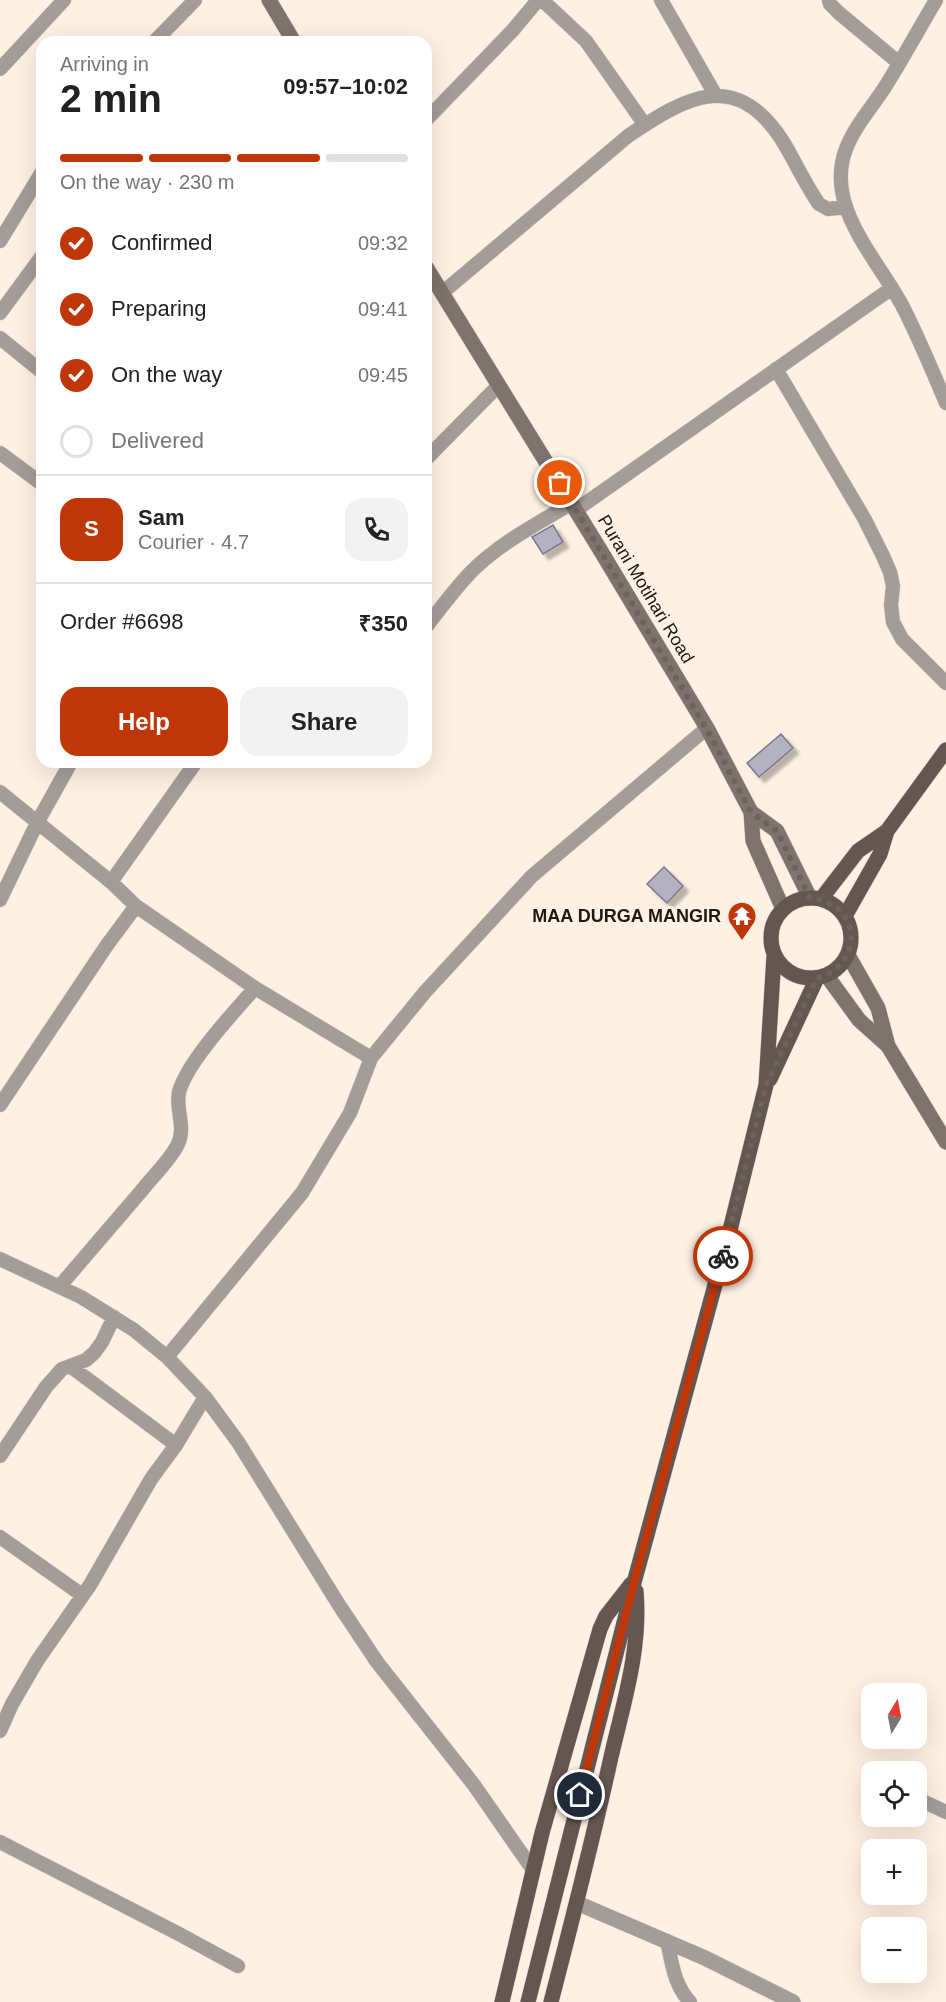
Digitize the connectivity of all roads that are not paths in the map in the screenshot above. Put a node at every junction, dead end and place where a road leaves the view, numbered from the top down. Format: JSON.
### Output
{"nodes":[{"id":1,"x":64,"y":0,"type":"edge"},
{"id":2,"x":195,"y":0,"type":"edge"},
{"id":3,"x":270,"y":0,"type":"edge"},
{"id":4,"x":661,"y":0,"type":"edge"},
{"id":5,"x":829,"y":0,"type":"edge"},
{"id":6,"x":936,"y":0,"type":"edge"},
{"id":7,"x":544,"y":1,"type":"edge"},
{"id":8,"x":160,"y":36,"type":"edge"},
{"id":9,"x":291,"y":36,"type":"edge"},
{"id":10,"x":899,"y":63,"type":"junction"},
{"id":11,"x":0,"y":69,"type":"edge"},
{"id":12,"x":716,"y":96,"type":"junction"},
{"id":13,"x":432,"y":114,"type":"edge"},
{"id":14,"x":645,"y":125,"type":"junction"},
{"id":15,"x":36,"y":182,"type":"edge"},
{"id":16,"x":846,"y":207,"type":"junction"},
{"id":17,"x":0,"y":241,"type":"edge"},
{"id":18,"x":36,"y":264,"type":"edge"},
{"id":19,"x":432,"y":277,"type":"edge"},
{"id":20,"x":892,"y":288,"type":"junction"},
{"id":21,"x":442,"y":293,"type":"junction"},
{"id":22,"x":0,"y":313,"type":"edge"},
{"id":23,"x":0,"y":338,"type":"edge"},
{"id":24,"x":36,"y":367,"type":"edge"},
{"id":25,"x":776,"y":369,"type":"junction"},
{"id":26,"x":499,"y":385,"type":"junction"},
{"id":27,"x":946,"y":403,"type":"edge"},
{"id":28,"x":0,"y":453,"type":"edge"},
{"id":29,"x":432,"y":453,"type":"edge"},
{"id":30,"x":36,"y":480,"type":"edge"},
{"id":31,"x":574,"y":506,"type":"junction"},
{"id":32,"x":432,"y":620,"type":"edge"},
{"id":33,"x":946,"y":683,"type":"edge"},
{"id":34,"x":706,"y":728,"type":"junction"},
{"id":35,"x":946,"y":750,"type":"edge"},
{"id":36,"x":67,"y":768,"type":"edge"},
{"id":37,"x":192,"y":768,"type":"edge"},
{"id":38,"x":0,"y":792,"type":"edge"},
{"id":39,"x":751,"y":812,"type":"junction"},
{"id":40,"x":37,"y":823,"type":"junction"},
{"id":41,"x":887,"y":831,"type":"junction"},
{"id":42,"x":111,"y":882,"type":"junction"},
{"id":43,"x":815,"y":898,"type":"junction"},
{"id":44,"x":0,"y":900,"type":"edge"},
{"id":45,"x":136,"y":906,"type":"junction"},
{"id":46,"x":783,"y":909,"type":"junction"},
{"id":47,"x":845,"y":916,"type":"junction"},
{"id":48,"x":848,"y":955,"type":"junction"},
{"id":49,"x":774,"y":956,"type":"junction"},
{"id":50,"x":822,"y":977,"type":"junction"},
{"id":51,"x":255,"y":988,"type":"junction"},
{"id":52,"x":888,"y":1046,"type":"junction"},
{"id":53,"x":371,"y":1058,"type":"junction"},
{"id":54,"x":766,"y":1085,"type":"junction"},
{"id":55,"x":0,"y":1105,"type":"edge"},
{"id":56,"x":946,"y":1142,"type":"edge"},
{"id":57,"x":1,"y":1262,"type":"edge"},
{"id":58,"x":58,"y":1287,"type":"junction"},
{"id":59,"x":114,"y":1317,"type":"junction"},
{"id":60,"x":167,"y":1357,"type":"junction"},
{"id":61,"x":70,"y":1366,"type":"junction"},
{"id":62,"x":205,"y":1397,"type":"junction"},
{"id":63,"x":176,"y":1445,"type":"junction"},
{"id":64,"x":0,"y":1456,"type":"edge"},
{"id":65,"x":0,"y":1537,"type":"edge"},
{"id":66,"x":635,"y":1579,"type":"junction"},
{"id":67,"x":82,"y":1595,"type":"junction"},
{"id":68,"x":0,"y":1731,"type":"edge"},
{"id":69,"x":927,"y":1803,"type":"edge"},
{"id":70,"x":946,"y":1812,"type":"edge"},
{"id":71,"x":0,"y":1842,"type":"edge"},
{"id":72,"x":533,"y":1870,"type":"junction"},
{"id":73,"x":577,"y":1903,"type":"junction"},
{"id":74,"x":667,"y":1941,"type":"junction"},
{"id":75,"x":238,"y":1966,"type":"dead end"},
{"id":76,"x":502,"y":2002,"type":"edge"},
{"id":77,"x":528,"y":2002,"type":"edge"},
{"id":78,"x":551,"y":2002,"type":"edge"},
{"id":79,"x":690,"y":2002,"type":"edge"},
{"id":80,"x":793,"y":2002,"type":"edge"}],
"edges":[{"from":1,"to":11,"type":"street"},
{"from":2,"to":8,"type":"street"},
{"from":3,"to":9,"type":"main road"},
{"from":4,"to":12,"type":"street"},
{"from":5,"to":10,"type":"street"},
{"from":6,"to":10,"type":"street"},
{"from":7,"to":13,"type":"street"},
{"from":7,"to":14,"type":"street"},
{"from":10,"to":16,"type":"street"},
{"from":12,"to":14,"type":"street"},
{"from":12,"to":16,"type":"street"},
{"from":14,"to":21,"type":"street"},
{"from":15,"to":17,"type":"street"},
{"from":16,"to":20,"type":"street"},
{"from":18,"to":22,"type":"street"},
{"from":19,"to":21,"type":"main road","name":"Purani Motihari Road"},
{"from":20,"to":25,"type":"street"},
{"from":20,"to":27,"type":"street"},
{"from":21,"to":26,"type":"main road","name":"Purani Motihari Road"},
{"from":23,"to":24,"type":"street"},
{"from":25,"to":31,"type":"street"},
{"from":25,"to":33,"type":"street"},
{"from":26,"to":29,"type":"street"},
{"from":26,"to":31,"type":"main road","name":"Purani Motihari Road"},
{"from":28,"to":30,"type":"street"},
{"from":31,"to":32,"type":"street"},
{"from":31,"to":34,"type":"main road","name":"Purani Motihari Road"},
{"from":34,"to":39,"type":"main road","name":"Purani Motihari Road"},
{"from":34,"to":53,"type":"street"},
{"from":35,"to":41,"type":"main road"},
{"from":36,"to":40,"type":"street"},
{"from":37,"to":42,"type":"street"},
{"from":38,"to":40,"type":"street"},
{"from":39,"to":43,"type":"main road","name":"Purani Motihari Road"},
{"from":39,"to":46,"type":"main road","name":"Purani Motihari Road"},
{"from":40,"to":42,"type":"street"},
{"from":40,"to":44,"type":"street"},
{"from":41,"to":43,"type":"main road"},
{"from":41,"to":47,"type":"main road"},
{"from":42,"to":45,"type":"street"},
{"from":43,"to":46,"type":"main road"},
{"from":43,"to":47,"type":"main road"},
{"from":45,"to":51,"type":"street"},
{"from":45,"to":55,"type":"street"},
{"from":46,"to":49,"type":"main road"},
{"from":47,"to":48,"type":"main road"},
{"from":48,"to":50,"type":"main road"},
{"from":48,"to":52,"type":"main road"},
{"from":49,"to":50,"type":"main road"},
{"from":49,"to":54,"type":"main road"},
{"from":50,"to":52,"type":"main road"},
{"from":50,"to":54,"type":"main road"},
{"from":51,"to":53,"type":"street"},
{"from":51,"to":58,"type":"street"},
{"from":52,"to":56,"type":"main road"},
{"from":53,"to":60,"type":"street"},
{"from":54,"to":66,"type":"main road"},
{"from":57,"to":58,"type":"street"},
{"from":58,"to":59,"type":"street"},
{"from":59,"to":60,"type":"street"},
{"from":59,"to":61,"type":"street"},
{"from":60,"to":62,"type":"street"},
{"from":61,"to":63,"type":"street"},
{"from":61,"to":64,"type":"street"},
{"from":62,"to":63,"type":"street"},
{"from":62,"to":72,"type":"street"},
{"from":63,"to":67,"type":"street"},
{"from":65,"to":67,"type":"street"},
{"from":66,"to":72,"type":"main road"},
{"from":66,"to":73,"type":"main road"},
{"from":66,"to":77,"type":"main road"},
{"from":67,"to":68,"type":"street"},
{"from":69,"to":70,"type":"street"},
{"from":71,"to":75,"type":"street"},
{"from":72,"to":76,"type":"main road"},
{"from":73,"to":74,"type":"street"},
{"from":73,"to":78,"type":"main road"},
{"from":74,"to":79,"type":"street"},
{"from":74,"to":80,"type":"street"}]}
